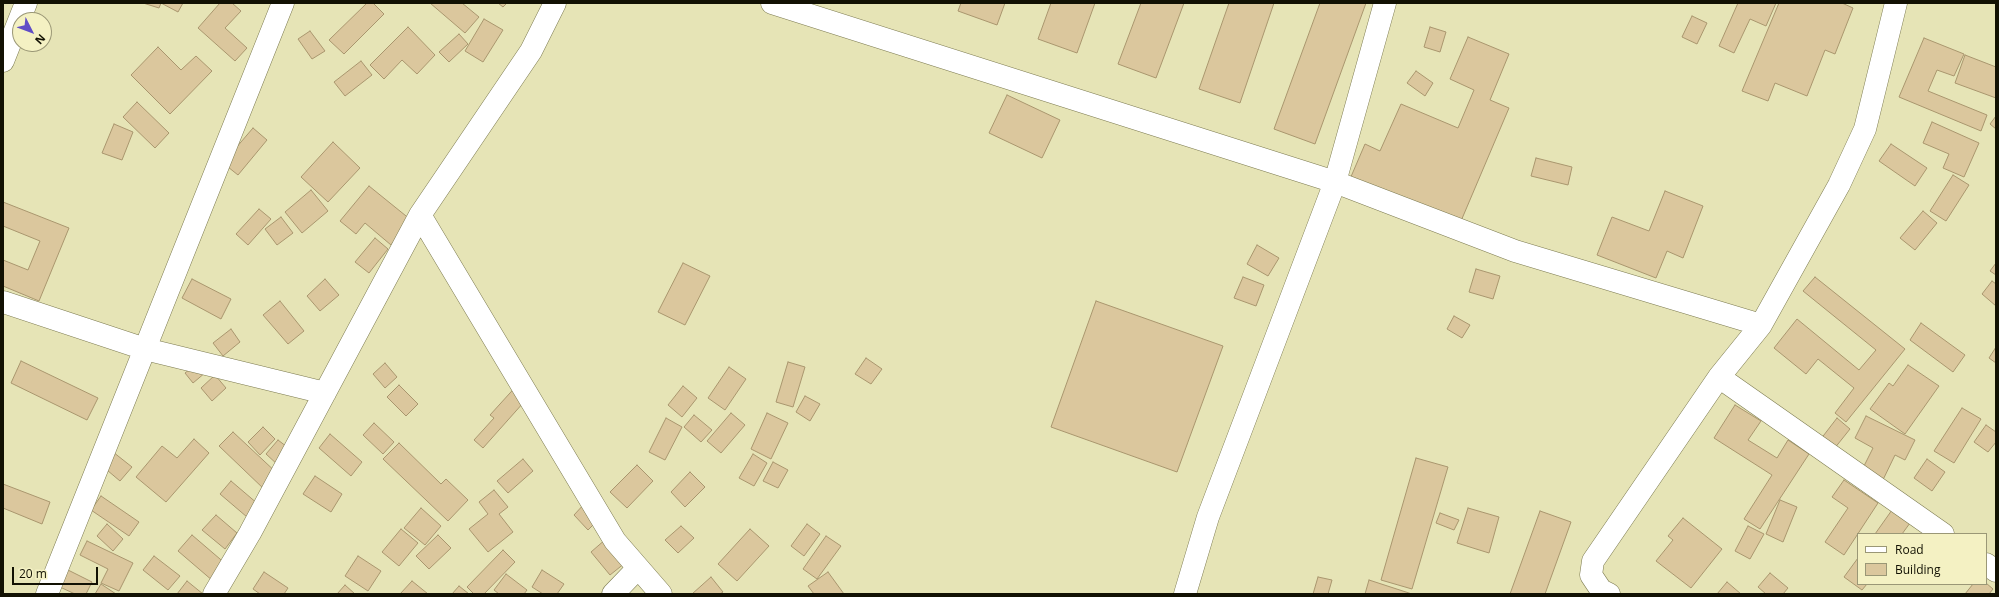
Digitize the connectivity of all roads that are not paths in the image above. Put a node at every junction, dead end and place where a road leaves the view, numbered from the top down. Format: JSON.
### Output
{"nodes":[{"id":1,"x":26,"y":3,"type":"edge"},
{"id":2,"x":283,"y":3,"type":"edge"},
{"id":3,"x":555,"y":3,"type":"edge"},
{"id":4,"x":772,"y":3,"type":"edge"},
{"id":5,"x":1385,"y":3,"type":"edge"},
{"id":6,"x":1896,"y":3,"type":"edge"},
{"id":7,"x":3,"y":61,"type":"edge"},
{"id":8,"x":1335,"y":182,"type":"junction"},
{"id":9,"x":420,"y":214,"type":"junction"},
{"id":10,"x":3,"y":302,"type":"edge"},
{"id":11,"x":1761,"y":325,"type":"junction"},
{"id":12,"x":145,"y":349,"type":"junction"},
{"id":13,"x":1719,"y":377,"type":"junction"},
{"id":14,"x":325,"y":393,"type":"junction"},
{"id":15,"x":1942,"y":533,"type":"edge"},
{"id":16,"x":1987,"y":565,"type":"edge"},
{"id":17,"x":638,"y":568,"type":"junction"},
{"id":18,"x":1996,"y":570,"type":"edge"},
{"id":19,"x":47,"y":594,"type":"edge"},
{"id":20,"x":214,"y":594,"type":"edge"},
{"id":21,"x":613,"y":594,"type":"edge"},
{"id":22,"x":661,"y":594,"type":"edge"},
{"id":23,"x":1186,"y":594,"type":"edge"},
{"id":24,"x":1609,"y":594,"type":"edge"}],
"edges":[{"from":1,"to":7,"type":"street"},
{"from":2,"to":12,"type":"street"},
{"from":3,"to":9,"type":"street"},
{"from":4,"to":8,"type":"street"},
{"from":5,"to":8,"type":"street"},
{"from":6,"to":11,"type":"street"},
{"from":8,"to":11,"type":"street"},
{"from":8,"to":23,"type":"street"},
{"from":9,"to":14,"type":"street"},
{"from":9,"to":17,"type":"street"},
{"from":10,"to":12,"type":"street"},
{"from":11,"to":13,"type":"street"},
{"from":12,"to":14,"type":"street"},
{"from":12,"to":19,"type":"street"},
{"from":13,"to":15,"type":"street"},
{"from":13,"to":24,"type":"street"},
{"from":14,"to":20,"type":"street"},
{"from":16,"to":18,"type":"street"},
{"from":17,"to":21,"type":"street"},
{"from":17,"to":22,"type":"street"}]}
